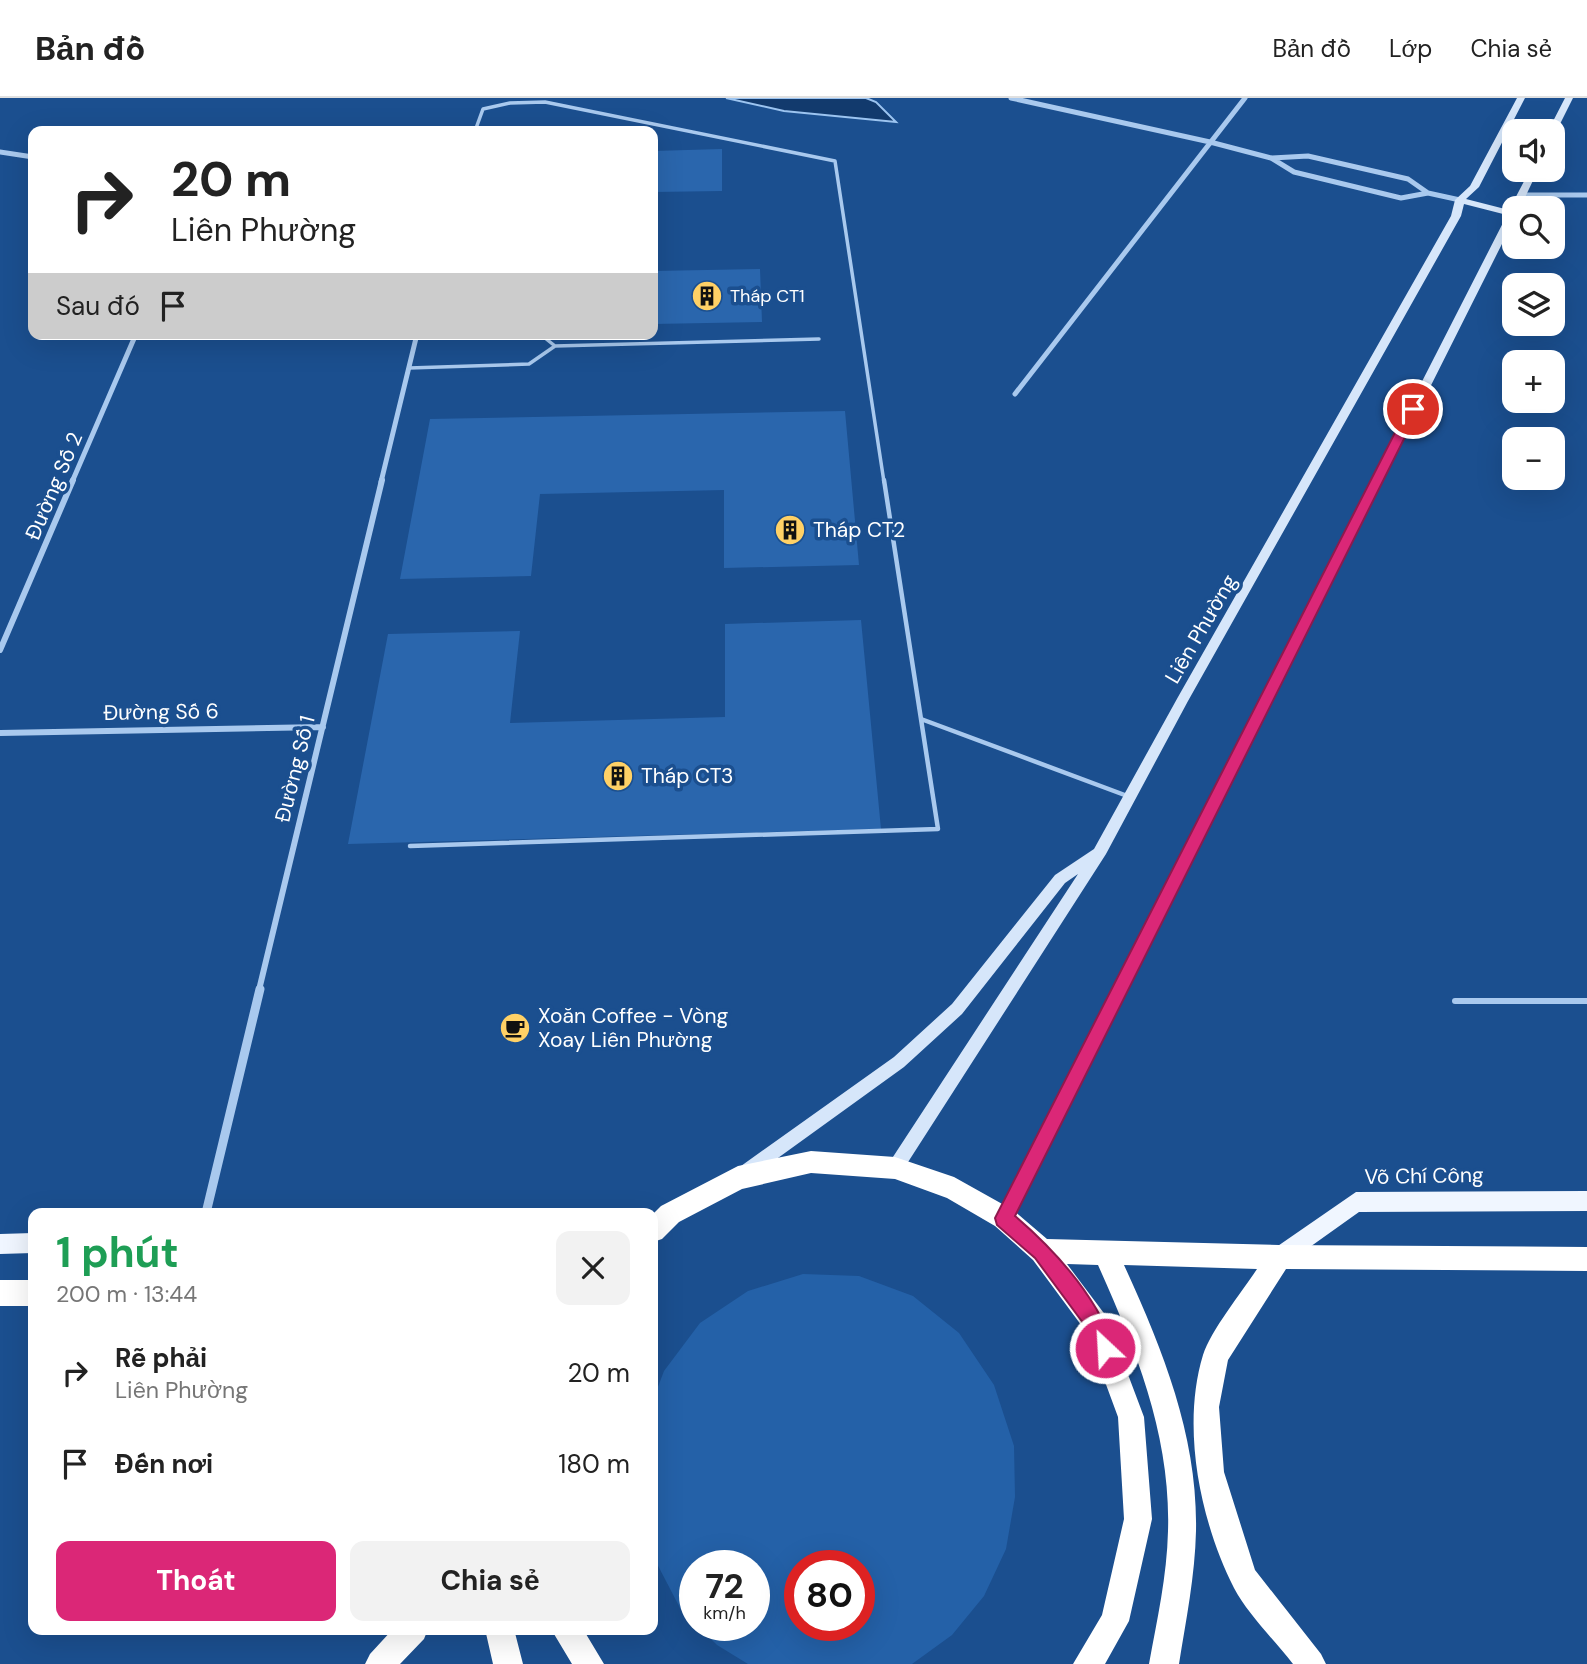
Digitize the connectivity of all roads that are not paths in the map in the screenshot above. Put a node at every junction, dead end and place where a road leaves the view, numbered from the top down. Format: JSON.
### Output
{"nodes":[{"id":1,"x":1012,"y":98,"type":"edge"},
{"id":2,"x":1245,"y":98,"type":"edge"},
{"id":3,"x":1521,"y":98,"type":"edge"},
{"id":4,"x":1569,"y":98,"type":"edge"},
{"id":5,"x":483,"y":109,"type":"joint"},
{"id":6,"x":1558,"y":119,"type":"edge"},
{"id":7,"x":477,"y":126,"type":"edge"},
{"id":8,"x":1210,"y":142,"type":"junction"},
{"id":9,"x":0,"y":152,"type":"edge"},
{"id":10,"x":28,"y":156,"type":"edge"},
{"id":11,"x":1271,"y":158,"type":"junction"},
{"id":12,"x":1528,"y":182,"type":"edge"},
{"id":13,"x":1428,"y":193,"type":"junction"},
{"id":14,"x":1521,"y":195,"type":"joint"},
{"id":15,"x":1587,"y":195,"type":"edge"},
{"id":16,"x":1460,"y":200,"type":"junction"},
{"id":17,"x":1502,"y":209,"type":"edge"},
{"id":18,"x":1502,"y":233,"type":"edge"},
{"id":19,"x":133,"y":340,"type":"edge"},
{"id":20,"x":416,"y":340,"type":"edge"},
{"id":21,"x":548,"y":340,"type":"edge"},
{"id":22,"x":819,"y":340,"type":"dead end"},
{"id":23,"x":555,"y":346,"type":"junction"},
{"id":24,"x":409,"y":368,"type":"junction"},
{"id":25,"x":1015,"y":394,"type":"dead end"},
{"id":26,"x":0,"y":650,"type":"edge"},
{"id":27,"x":921,"y":719,"type":"junction"},
{"id":28,"x":323,"y":727,"type":"junction"},
{"id":29,"x":0,"y":733,"type":"edge"},
{"id":30,"x":1130,"y":797,"type":"junction"},
{"id":31,"x":410,"y":846,"type":"dead end"},
{"id":32,"x":1101,"y":850,"type":"junction"},
{"id":33,"x":1587,"y":1001,"type":"edge"},
{"id":34,"x":1455,"y":1002,"type":"dead end"},
{"id":35,"x":895,"y":1168,"type":"junction"},
{"id":36,"x":738,"y":1178,"type":"junction"},
{"id":37,"x":1587,"y":1201,"type":"edge"},
{"id":38,"x":207,"y":1208,"type":"edge"},
{"id":39,"x":1004,"y":1218,"type":"junction"},
{"id":40,"x":658,"y":1225,"type":"edge"},
{"id":41,"x":28,"y":1243,"type":"edge"},
{"id":42,"x":0,"y":1244,"type":"edge"},
{"id":43,"x":1042,"y":1251,"type":"junction"},
{"id":44,"x":1105,"y":1253,"type":"junction"},
{"id":45,"x":1279,"y":1257,"type":"junction"},
{"id":46,"x":1587,"y":1259,"type":"edge"},
{"id":47,"x":0,"y":1293,"type":"edge"},
{"id":48,"x":28,"y":1293,"type":"edge"},
{"id":49,"x":408,"y":1635,"type":"edge"},
{"id":50,"x":501,"y":1635,"type":"edge"},
{"id":51,"x":569,"y":1635,"type":"edge"},
{"id":52,"x":380,"y":1664,"type":"edge"},
{"id":53,"x":508,"y":1664,"type":"edge"},
{"id":54,"x":589,"y":1664,"type":"edge"},
{"id":55,"x":1088,"y":1664,"type":"edge"},
{"id":56,"x":1164,"y":1664,"type":"edge"},
{"id":57,"x":1311,"y":1664,"type":"edge"}],
"edges":[{"from":1,"to":8,"type":"street"},
{"from":2,"to":8,"type":"street"},
{"from":3,"to":16,"type":"street","name":"Liên Phường"},
{"from":4,"to":6,"type":"street"},
{"from":5,"to":7,"type":"lane"},
{"from":5,"to":27,"type":"lane"},
{"from":8,"to":11,"type":"street"},
{"from":8,"to":25,"type":"street"},
{"from":9,"to":10,"type":"street"},
{"from":11,"to":13,"type":"street"},
{"from":11,"to":13,"type":"street"},
{"from":12,"to":14,"type":"street"},
{"from":13,"to":16,"type":"street"},
{"from":14,"to":15,"type":"street"},
{"from":16,"to":17,"type":"street"},
{"from":16,"to":30,"type":"street","name":"Liên Phường"},
{"from":18,"to":39,"type":"street"},
{"from":19,"to":26,"type":"street","name":"Đường Số 2"},
{"from":20,"to":24,"type":"street","name":"Đường Số 1"},
{"from":21,"to":23,"type":"lane"},
{"from":22,"to":23,"type":"lane"},
{"from":23,"to":24,"type":"lane"},
{"from":24,"to":28,"type":"street","name":"Đường Số 1"},
{"from":27,"to":30,"type":"lane"},
{"from":27,"to":31,"type":"lane"},
{"from":28,"to":29,"type":"street","name":"Đường Số 6"},
{"from":28,"to":38,"type":"street","name":"Đường Số 1"},
{"from":30,"to":32,"type":"street","name":"Liên Phường"},
{"from":32,"to":35,"type":"street","name":"Liên Phường"},
{"from":32,"to":36,"type":"street"},
{"from":33,"to":34,"type":"lane"},
{"from":35,"to":36,"type":"highway"},
{"from":35,"to":39,"type":"highway"},
{"from":36,"to":40,"type":"highway"},
{"from":37,"to":45,"type":"main road","name":"Võ Chí Công"},
{"from":39,"to":43,"type":"highway"},
{"from":41,"to":42,"type":"main road"},
{"from":43,"to":44,"type":"highway"},
{"from":43,"to":55,"type":"highway"},
{"from":44,"to":45,"type":"highway"},
{"from":44,"to":56,"type":"highway"},
{"from":45,"to":46,"type":"highway"},
{"from":45,"to":57,"type":"highway"},
{"from":47,"to":48,"type":"highway"},
{"from":49,"to":52,"type":"highway"},
{"from":50,"to":53,"type":"highway"},
{"from":51,"to":54,"type":"highway"}]}
